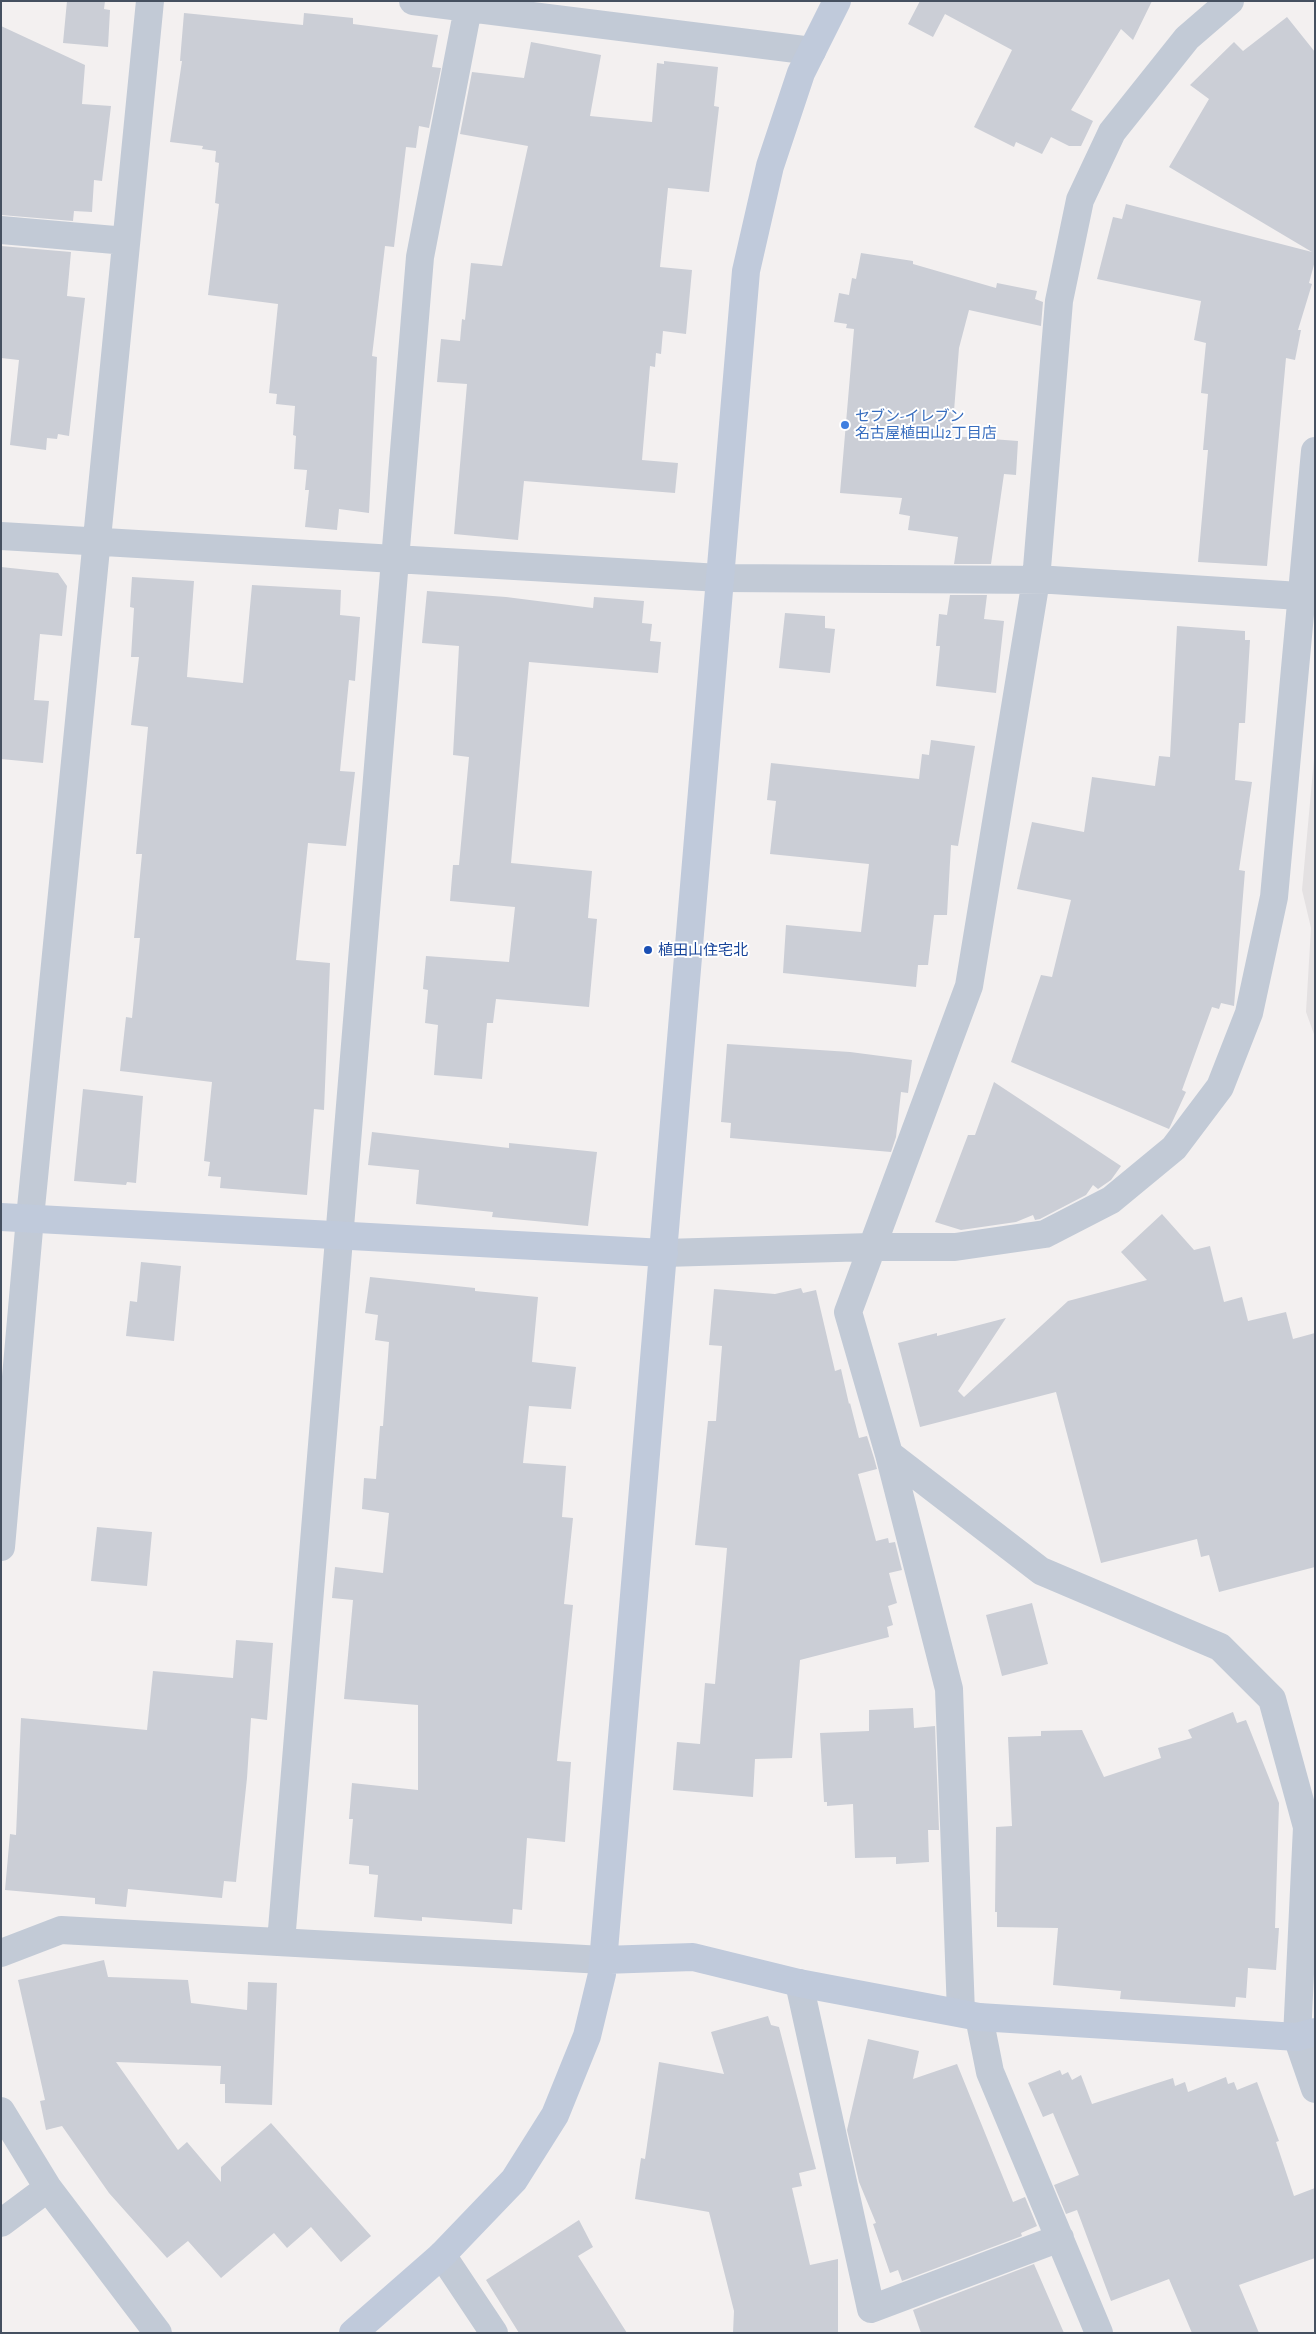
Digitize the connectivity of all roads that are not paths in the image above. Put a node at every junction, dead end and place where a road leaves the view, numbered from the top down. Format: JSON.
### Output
{"nodes":[{"id":1,"x":150,"y":1,"type":"edge"},
{"id":2,"x":413,"y":1,"type":"edge"},
{"id":3,"x":838,"y":1,"type":"edge"},
{"id":4,"x":1230,"y":1,"type":"edge"},
{"id":5,"x":468,"y":8,"type":"junction"},
{"id":6,"x":812,"y":50,"type":"junction"},
{"id":7,"x":1,"y":230,"type":"edge"},
{"id":8,"x":126,"y":241,"type":"junction"},
{"id":9,"x":1315,"y":451,"type":"edge"},
{"id":10,"x":1,"y":536,"type":"edge"},
{"id":11,"x":97,"y":542,"type":"junction"},
{"id":12,"x":397,"y":559,"type":"junction"},
{"id":13,"x":720,"y":578,"type":"junction"},
{"id":14,"x":1036,"y":580,"type":"junction"},
{"id":15,"x":1308,"y":597,"type":"edge"},
{"id":16,"x":1,"y":1216,"type":"edge"},
{"id":17,"x":30,"y":1218,"type":"junction"},
{"id":18,"x":341,"y":1236,"type":"junction"},
{"id":19,"x":871,"y":1247,"type":"junction"},
{"id":20,"x":664,"y":1253,"type":"junction"},
{"id":21,"x":889,"y":1454,"type":"junction"},
{"id":22,"x":1,"y":1547,"type":"edge"},
{"id":23,"x":282,"y":1942,"type":"junction"},
{"id":24,"x":1,"y":1953,"type":"edge"},
{"id":25,"x":603,"y":1960,"type":"junction"},
{"id":26,"x":799,"y":1983,"type":"junction"},
{"id":27,"x":970,"y":2015,"type":"junction"},
{"id":28,"x":1306,"y":2034,"type":"edge"},
{"id":29,"x":1315,"y":2089,"type":"edge"},
{"id":30,"x":1,"y":2111,"type":"edge"},
{"id":31,"x":48,"y":2188,"type":"junction"},
{"id":32,"x":1,"y":2223,"type":"edge"},
{"id":33,"x":1060,"y":2238,"type":"junction"},
{"id":34,"x":442,"y":2254,"type":"junction"},
{"id":35,"x":158,"y":2333,"type":"edge"},
{"id":36,"x":353,"y":2333,"type":"edge"},
{"id":37,"x":494,"y":2333,"type":"edge"},
{"id":38,"x":1099,"y":2333,"type":"edge"}],
"edges":[{"from":1,"to":8,"type":"street"},
{"from":2,"to":5,"type":"street"},
{"from":3,"to":6,"type":"street"},
{"from":4,"to":14,"type":"street"},
{"from":5,"to":6,"type":"street"},
{"from":5,"to":12,"type":"street"},
{"from":6,"to":13,"type":"street"},
{"from":7,"to":8,"type":"street"},
{"from":8,"to":11,"type":"street"},
{"from":9,"to":15,"type":"street"},
{"from":10,"to":11,"type":"street"},
{"from":11,"to":12,"type":"street"},
{"from":11,"to":17,"type":"street"},
{"from":12,"to":13,"type":"street"},
{"from":12,"to":18,"type":"street"},
{"from":13,"to":14,"type":"street"},
{"from":13,"to":20,"type":"street"},
{"from":14,"to":15,"type":"street"},
{"from":14,"to":19,"type":"street"},
{"from":15,"to":19,"type":"street"},
{"from":16,"to":17,"type":"street"},
{"from":17,"to":18,"type":"street"},
{"from":17,"to":22,"type":"street"},
{"from":18,"to":20,"type":"street"},
{"from":18,"to":23,"type":"street"},
{"from":19,"to":20,"type":"street"},
{"from":19,"to":21,"type":"street"},
{"from":20,"to":25,"type":"street"},
{"from":21,"to":27,"type":"street"},
{"from":21,"to":28,"type":"street"},
{"from":23,"to":24,"type":"street"},
{"from":23,"to":25,"type":"street"},
{"from":25,"to":26,"type":"street"},
{"from":25,"to":34,"type":"street"},
{"from":26,"to":27,"type":"street"},
{"from":26,"to":33,"type":"street"},
{"from":27,"to":28,"type":"street"},
{"from":27,"to":33,"type":"street"},
{"from":28,"to":29,"type":"street"},
{"from":30,"to":31,"type":"street"},
{"from":31,"to":32,"type":"street"},
{"from":31,"to":35,"type":"street"},
{"from":33,"to":38,"type":"street"},
{"from":34,"to":36,"type":"street"},
{"from":34,"to":37,"type":"street"}]}
